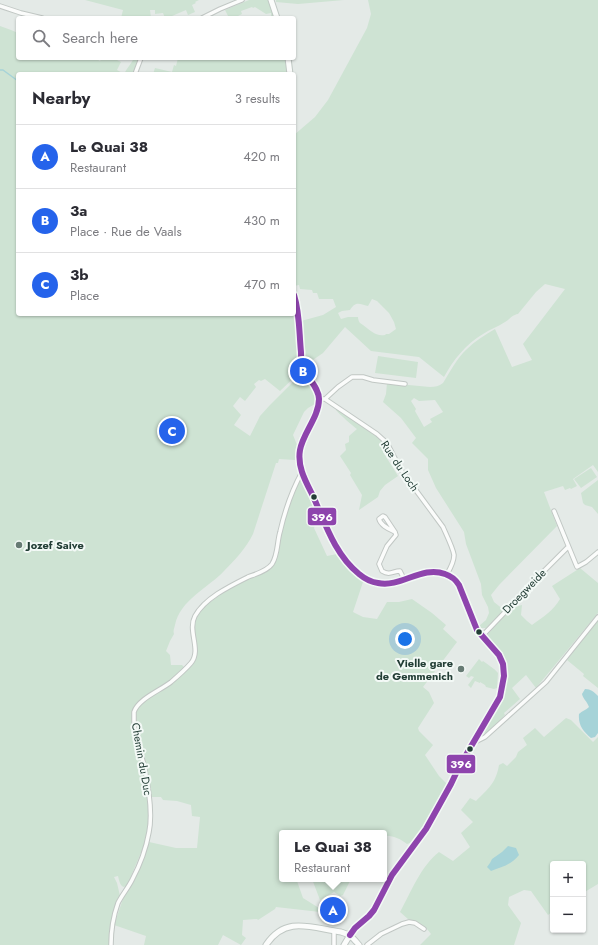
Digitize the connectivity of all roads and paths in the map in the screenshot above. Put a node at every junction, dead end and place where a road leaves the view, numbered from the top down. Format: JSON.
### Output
{"nodes":[{"id":1,"x":242,"y":0,"type":"edge"},
{"id":2,"x":271,"y":0,"type":"edge"},
{"id":3,"x":0,"y":6,"type":"edge"},
{"id":4,"x":34,"y":16,"type":"edge"},
{"id":5,"x":206,"y":16,"type":"edge"},
{"id":6,"x":276,"y":16,"type":"edge"},
{"id":7,"x":140,"y":60,"type":"edge"},
{"id":8,"x":288,"y":60,"type":"edge"},
{"id":9,"x":136,"y":72,"type":"edge"},
{"id":10,"x":290,"y":72,"type":"edge"},
{"id":11,"x":296,"y":303,"type":"edge"},
{"id":12,"x":405,"y":384,"type":"dead end"},
{"id":13,"x":319,"y":399,"type":"junction"},
{"id":14,"x":325,"y":399,"type":"junction"},
{"id":15,"x":302,"y":472,"type":"junction"},
{"id":16,"x":554,"y":511,"type":"dead end"},
{"id":17,"x":395,"y":532,"type":"junction"},
{"id":18,"x":568,"y":547,"type":"junction"},
{"id":19,"x":598,"y":552,"type":"edge"},
{"id":20,"x":447,"y":574,"type":"junction"},
{"id":21,"x":404,"y":579,"type":"junction"},
{"id":22,"x":598,"y":617,"type":"edge"},
{"id":23,"x":481,"y":636,"type":"junction"},
{"id":24,"x":472,"y":744,"type":"junction"},
{"id":25,"x":424,"y":929,"type":"dead end"},
{"id":26,"x":334,"y":931,"type":"junction"},
{"id":27,"x":350,"y":935,"type":"junction"},
{"id":28,"x":111,"y":945,"type":"edge"},
{"id":29,"x":266,"y":945,"type":"edge"},
{"id":30,"x":334,"y":945,"type":"edge"},
{"id":31,"x":344,"y":945,"type":"edge"},
{"id":32,"x":358,"y":945,"type":"edge"},
{"id":33,"x":367,"y":945,"type":"edge"}],
"edges":[{"from":1,"to":5,"type":"street"},
{"from":2,"to":6,"type":"main road"},
{"from":3,"to":4,"type":"street"},
{"from":7,"to":9,"type":"street"},
{"from":8,"to":10,"type":"main road"},
{"from":11,"to":13,"type":"main road"},
{"from":12,"to":14,"type":"street"},
{"from":13,"to":14,"type":"street"},
{"from":13,"to":15,"type":"main road"},
{"from":14,"to":20,"type":"street","name":"Rue du Loch"},
{"from":15,"to":21,"type":"main road"},
{"from":15,"to":28,"type":"street","name":"Chemin du Duc"},
{"from":16,"to":18,"type":"street"},
{"from":17,"to":17,"type":"street"},
{"from":17,"to":21,"type":"street"},
{"from":18,"to":19,"type":"street"},
{"from":18,"to":23,"type":"street","name":"Droegweide"},
{"from":20,"to":21,"type":"main road"},
{"from":20,"to":23,"type":"main road"},
{"from":22,"to":24,"type":"street"},
{"from":23,"to":24,"type":"main road"},
{"from":24,"to":27,"type":"main road"},
{"from":25,"to":33,"type":"street"},
{"from":26,"to":27,"type":"main road"},
{"from":26,"to":29,"type":"main road"},
{"from":26,"to":30,"type":"street"},
{"from":27,"to":31,"type":"main road"},
{"from":27,"to":32,"type":"main road"}]}
